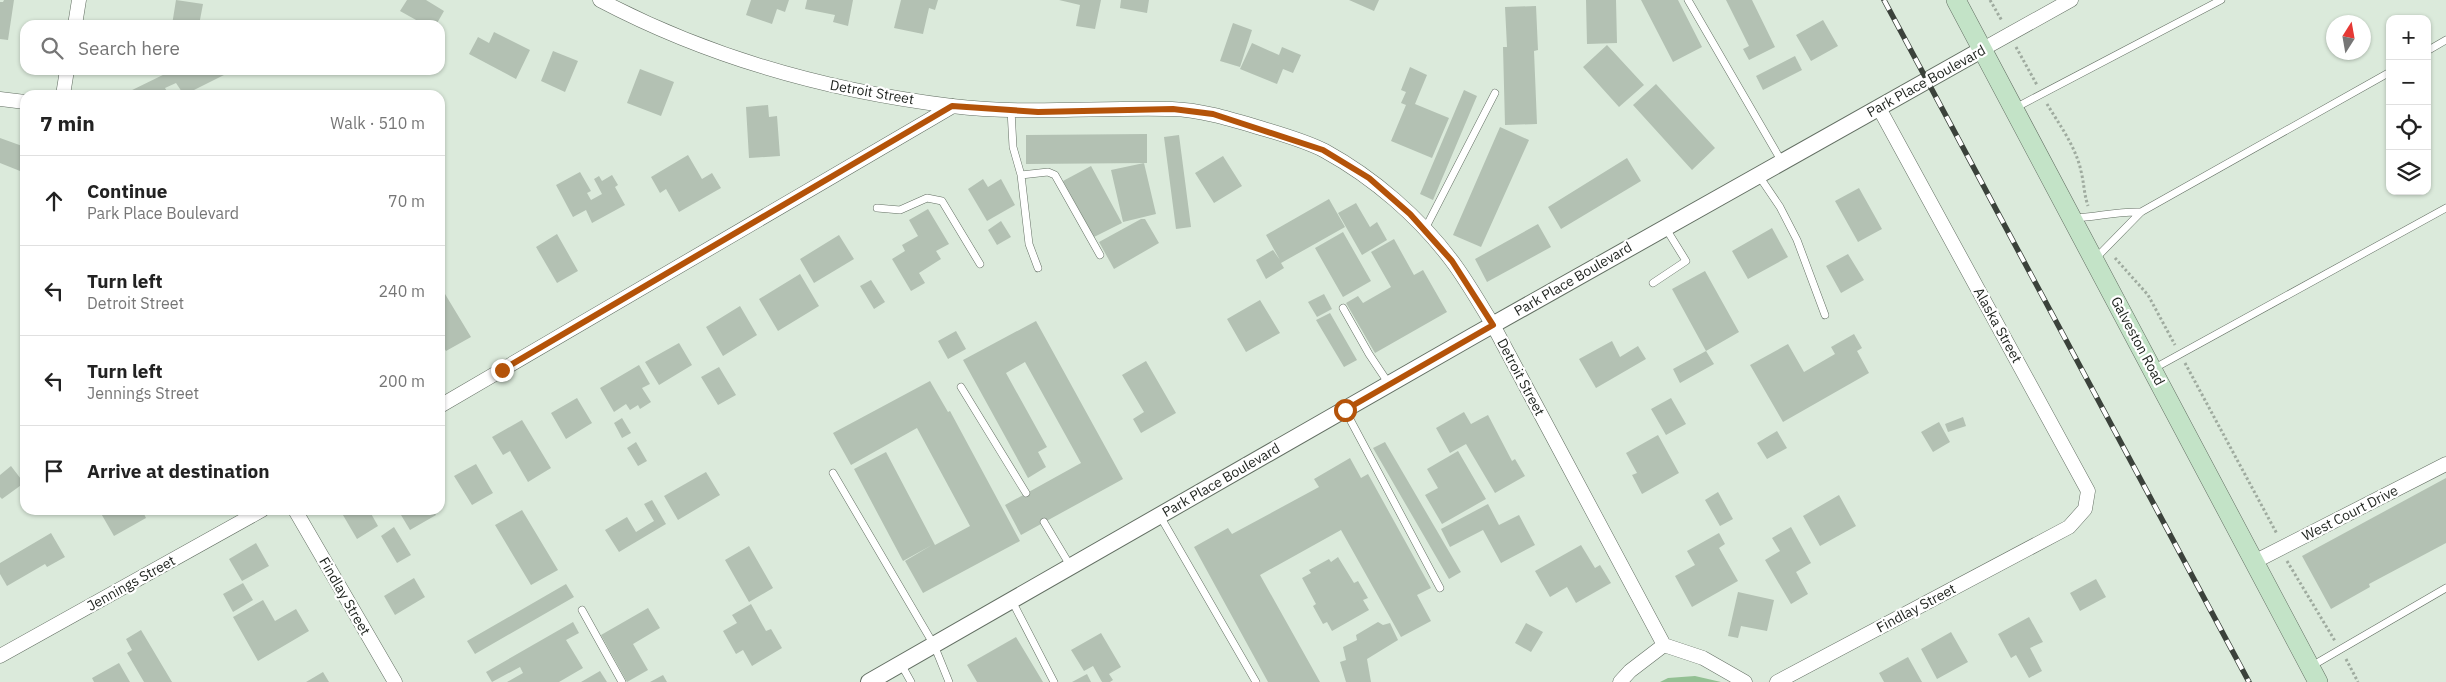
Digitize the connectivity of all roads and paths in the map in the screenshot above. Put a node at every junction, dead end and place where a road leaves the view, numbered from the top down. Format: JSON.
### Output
{"nodes":[{"id":1,"x":79,"y":0,"type":"edge"},
{"id":2,"x":600,"y":0,"type":"edge"},
{"id":3,"x":1688,"y":0,"type":"edge"},
{"id":4,"x":1956,"y":0,"type":"edge"},
{"id":5,"x":1990,"y":0,"type":"edge"},
{"id":6,"x":2071,"y":0,"type":"edge"},
{"id":7,"x":2222,"y":0,"type":"edge"},
{"id":8,"x":1998,"y":15,"type":"dead end"},
{"id":9,"x":76,"y":20,"type":"edge"},
{"id":10,"x":2446,"y":40,"type":"edge"},
{"id":11,"x":1983,"y":49,"type":"junction"},
{"id":12,"x":2431,"y":49,"type":"edge"},
{"id":13,"x":2019,"y":53,"type":"dead end"},
{"id":14,"x":2386,"y":74,"type":"edge"},
{"id":15,"x":66,"y":75,"type":"edge"},
{"id":16,"x":2037,"y":85,"type":"dead end"},
{"id":17,"x":64,"y":90,"type":"edge"},
{"id":18,"x":1495,"y":93,"type":"dead end"},
{"id":19,"x":0,"y":99,"type":"edge"},
{"id":20,"x":20,"y":101,"type":"edge"},
{"id":21,"x":2048,"y":105,"type":"dead end"},
{"id":22,"x":952,"y":106,"type":"junction"},
{"id":23,"x":1879,"y":108,"type":"junction"},
{"id":24,"x":2015,"y":108,"type":"junction"},
{"id":25,"x":1012,"y":110,"type":"junction"},
{"id":26,"x":1782,"y":162,"type":"junction"},
{"id":27,"x":1021,"y":175,"type":"junction"},
{"id":28,"x":1759,"y":175,"type":"junction"},
{"id":29,"x":2089,"y":207,"type":"dead end"},
{"id":30,"x":877,"y":208,"type":"dead end"},
{"id":31,"x":2446,"y":208,"type":"edge"},
{"id":32,"x":2141,"y":212,"type":"junction"},
{"id":33,"x":2072,"y":218,"type":"junction"},
{"id":34,"x":1665,"y":227,"type":"junction"},
{"id":35,"x":1424,"y":230,"type":"junction"},
{"id":36,"x":1100,"y":254,"type":"dead end"},
{"id":37,"x":2114,"y":257,"type":"dead end"},
{"id":38,"x":2095,"y":260,"type":"junction"},
{"id":39,"x":980,"y":264,"type":"dead end"},
{"id":40,"x":1038,"y":268,"type":"dead end"},
{"id":41,"x":1653,"y":282,"type":"dead end"},
{"id":42,"x":1343,"y":308,"type":"dead end"},
{"id":43,"x":1825,"y":314,"type":"dead end"},
{"id":44,"x":1493,"y":325,"type":"junction"},
{"id":45,"x":2177,"y":349,"type":"dead end"},
{"id":46,"x":2186,"y":365,"type":"dead end"},
{"id":47,"x":2153,"y":370,"type":"junction"},
{"id":48,"x":1389,"y":384,"type":"junction"},
{"id":49,"x":962,"y":387,"type":"dead end"},
{"id":50,"x":445,"y":403,"type":"edge"},
{"id":51,"x":1345,"y":410,"type":"junction"},
{"id":52,"x":2446,"y":464,"type":"edge"},
{"id":53,"x":834,"y":473,"type":"dead end"},
{"id":54,"x":1026,"y":493,"type":"dead end"},
{"id":55,"x":253,"y":515,"type":"edge"},
{"id":56,"x":298,"y":515,"type":"edge"},
{"id":57,"x":1160,"y":516,"type":"junction"},
{"id":58,"x":1044,"y":522,"type":"dead end"},
{"id":59,"x":2276,"y":530,"type":"dead end"},
{"id":60,"x":2054,"y":534,"type":"joint"},
{"id":61,"x":2285,"y":554,"type":"dead end"},
{"id":62,"x":2254,"y":562,"type":"junction"},
{"id":63,"x":1071,"y":567,"type":"junction"},
{"id":64,"x":1440,"y":588,"type":"dead end"},
{"id":65,"x":2446,"y":588,"type":"edge"},
{"id":66,"x":1012,"y":601,"type":"junction"},
{"id":67,"x":582,"y":610,"type":"dead end"},
{"id":68,"x":2332,"y":635,"type":"dead end"},
{"id":69,"x":934,"y":645,"type":"junction"},
{"id":70,"x":1664,"y":645,"type":"junction"},
{"id":71,"x":0,"y":656,"type":"edge"},
{"id":72,"x":2346,"y":659,"type":"dead end"},
{"id":73,"x":901,"y":664,"type":"junction"},
{"id":74,"x":2314,"y":674,"type":"edge"},
{"id":75,"x":395,"y":682,"type":"edge"},
{"id":76,"x":622,"y":682,"type":"edge"},
{"id":77,"x":869,"y":682,"type":"edge"},
{"id":78,"x":911,"y":682,"type":"edge"},
{"id":79,"x":949,"y":682,"type":"edge"},
{"id":80,"x":1054,"y":682,"type":"edge"},
{"id":81,"x":1256,"y":682,"type":"edge"},
{"id":82,"x":1620,"y":682,"type":"edge"},
{"id":83,"x":1745,"y":682,"type":"edge"},
{"id":84,"x":1777,"y":682,"type":"edge"},
{"id":85,"x":2358,"y":682,"type":"edge"}],
"edges":[{"from":1,"to":9,"type":"street"},
{"from":2,"to":22,"type":"street","name":"Detroit Street"},
{"from":3,"to":26,"type":"lane"},
{"from":4,"to":11,"type":"main road","name":"Galveston Road"},
{"from":5,"to":8,"type":"path"},
{"from":6,"to":11,"type":"street","name":"Park Place Boulevard"},
{"from":7,"to":24,"type":"lane"},
{"from":10,"to":12,"type":"lane"},
{"from":11,"to":23,"type":"street","name":"Park Place Boulevard"},
{"from":11,"to":24,"type":"main road","name":"Galveston Road"},
{"from":13,"to":16,"type":"path"},
{"from":14,"to":32,"type":"lane"},
{"from":15,"to":17,"type":"street"},
{"from":18,"to":35,"type":"lane"},
{"from":19,"to":20,"type":"street"},
{"from":21,"to":29,"type":"path"},
{"from":22,"to":25,"type":"street","name":"Detroit Street"},
{"from":22,"to":50,"type":"street"},
{"from":23,"to":26,"type":"street","name":"Park Place Boulevard"},
{"from":23,"to":60,"type":"street","name":"Alaska Street"},
{"from":24,"to":33,"type":"main road","name":"Galveston Road"},
{"from":25,"to":27,"type":"lane"},
{"from":25,"to":35,"type":"street","name":"Detroit Street"},
{"from":26,"to":28,"type":"street","name":"Park Place Boulevard"},
{"from":27,"to":36,"type":"lane"},
{"from":27,"to":40,"type":"lane"},
{"from":28,"to":34,"type":"street","name":"Park Place Boulevard"},
{"from":28,"to":43,"type":"lane"},
{"from":30,"to":39,"type":"lane"},
{"from":31,"to":47,"type":"lane"},
{"from":32,"to":33,"type":"lane"},
{"from":32,"to":38,"type":"lane"},
{"from":33,"to":38,"type":"main road","name":"Galveston Road"},
{"from":34,"to":41,"type":"lane"},
{"from":34,"to":44,"type":"street","name":"Park Place Boulevard"},
{"from":35,"to":44,"type":"street","name":"Detroit Street"},
{"from":37,"to":45,"type":"path"},
{"from":38,"to":47,"type":"main road","name":"Galveston Road"},
{"from":42,"to":48,"type":"lane"},
{"from":44,"to":48,"type":"street","name":"Park Place Boulevard"},
{"from":44,"to":70,"type":"street","name":"Detroit Street"},
{"from":46,"to":59,"type":"path"},
{"from":47,"to":62,"type":"main road","name":"Galveston Road"},
{"from":48,"to":51,"type":"street","name":"Park Place Boulevard"},
{"from":49,"to":54,"type":"lane"},
{"from":51,"to":57,"type":"street","name":"Park Place Boulevard"},
{"from":51,"to":64,"type":"lane"},
{"from":52,"to":62,"type":"street","name":"West Court Drive"},
{"from":53,"to":69,"type":"lane"},
{"from":55,"to":71,"type":"street","name":"Jennings Street"},
{"from":56,"to":75,"type":"street","name":"Findlay Street"},
{"from":57,"to":63,"type":"street","name":"Park Place Boulevard"},
{"from":57,"to":81,"type":"lane"},
{"from":58,"to":63,"type":"lane"},
{"from":60,"to":84,"type":"street","name":"Findlay Street"},
{"from":61,"to":68,"type":"path"},
{"from":62,"to":74,"type":"main road","name":"Galveston Road"},
{"from":63,"to":66,"type":"street","name":"Park Place Boulevard"},
{"from":65,"to":74,"type":"lane"},
{"from":66,"to":69,"type":"street","name":"Park Place Boulevard"},
{"from":66,"to":80,"type":"lane"},
{"from":67,"to":76,"type":"lane"},
{"from":69,"to":73,"type":"street","name":"Park Place Boulevard"},
{"from":69,"to":79,"type":"lane"},
{"from":70,"to":82,"type":"street"},
{"from":70,"to":83,"type":"street"},
{"from":72,"to":85,"type":"path"},
{"from":73,"to":77,"type":"street","name":"Park Place Boulevard"},
{"from":73,"to":78,"type":"lane"}]}
